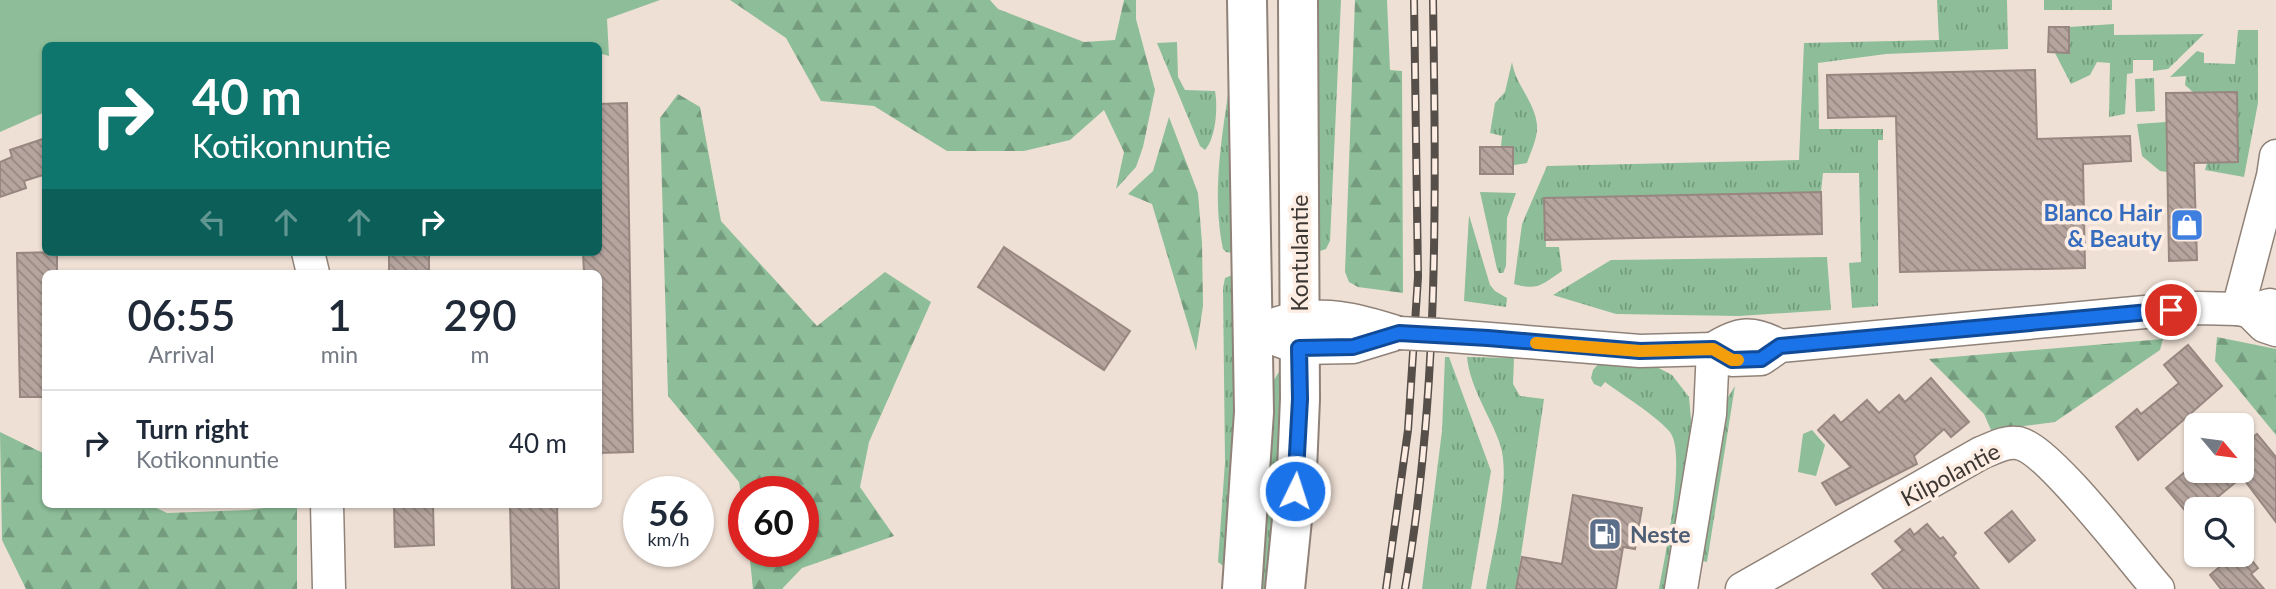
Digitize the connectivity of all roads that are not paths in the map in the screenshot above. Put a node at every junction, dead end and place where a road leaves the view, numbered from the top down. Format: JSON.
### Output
{"nodes":[{"id":1,"x":1247,"y":0,"type":"edge"},
{"id":2,"x":1298,"y":0,"type":"edge"},
{"id":3,"x":2276,"y":156,"type":"edge"},
{"id":4,"x":2255,"y":309,"type":"edge"},
{"id":5,"x":2276,"y":330,"type":"edge"},
{"id":6,"x":1253,"y":331,"type":"junction"},
{"id":7,"x":1299,"y":332,"type":"junction"},
{"id":8,"x":1713,"y":349,"type":"junction"},
{"id":9,"x":327,"y":508,"type":"edge"},
{"id":10,"x":329,"y":589,"type":"edge"},
{"id":11,"x":1242,"y":589,"type":"edge"},
{"id":12,"x":1285,"y":589,"type":"edge"},
{"id":13,"x":1681,"y":589,"type":"edge"},
{"id":14,"x":1742,"y":589,"type":"edge"},
{"id":15,"x":2158,"y":589,"type":"edge"}],
"edges":[{"from":1,"to":6,"type":"main road","name":"Kontulantie"},
{"from":2,"to":7,"type":"main road","name":"Kontulantie"},
{"from":3,"to":4,"type":"street"},
{"from":4,"to":5,"type":"street"},
{"from":4,"to":8,"type":"street"},
{"from":6,"to":7,"type":"street"},
{"from":6,"to":11,"type":"main road","name":"Kontulantie"},
{"from":7,"to":8,"type":"street","bridge":true},
{"from":7,"to":12,"type":"main road","name":"Kontulantie"},
{"from":8,"to":13,"type":"street"},
{"from":9,"to":10,"type":"street"},
{"from":14,"to":15,"type":"street","name":"Kilpolantie"}]}
